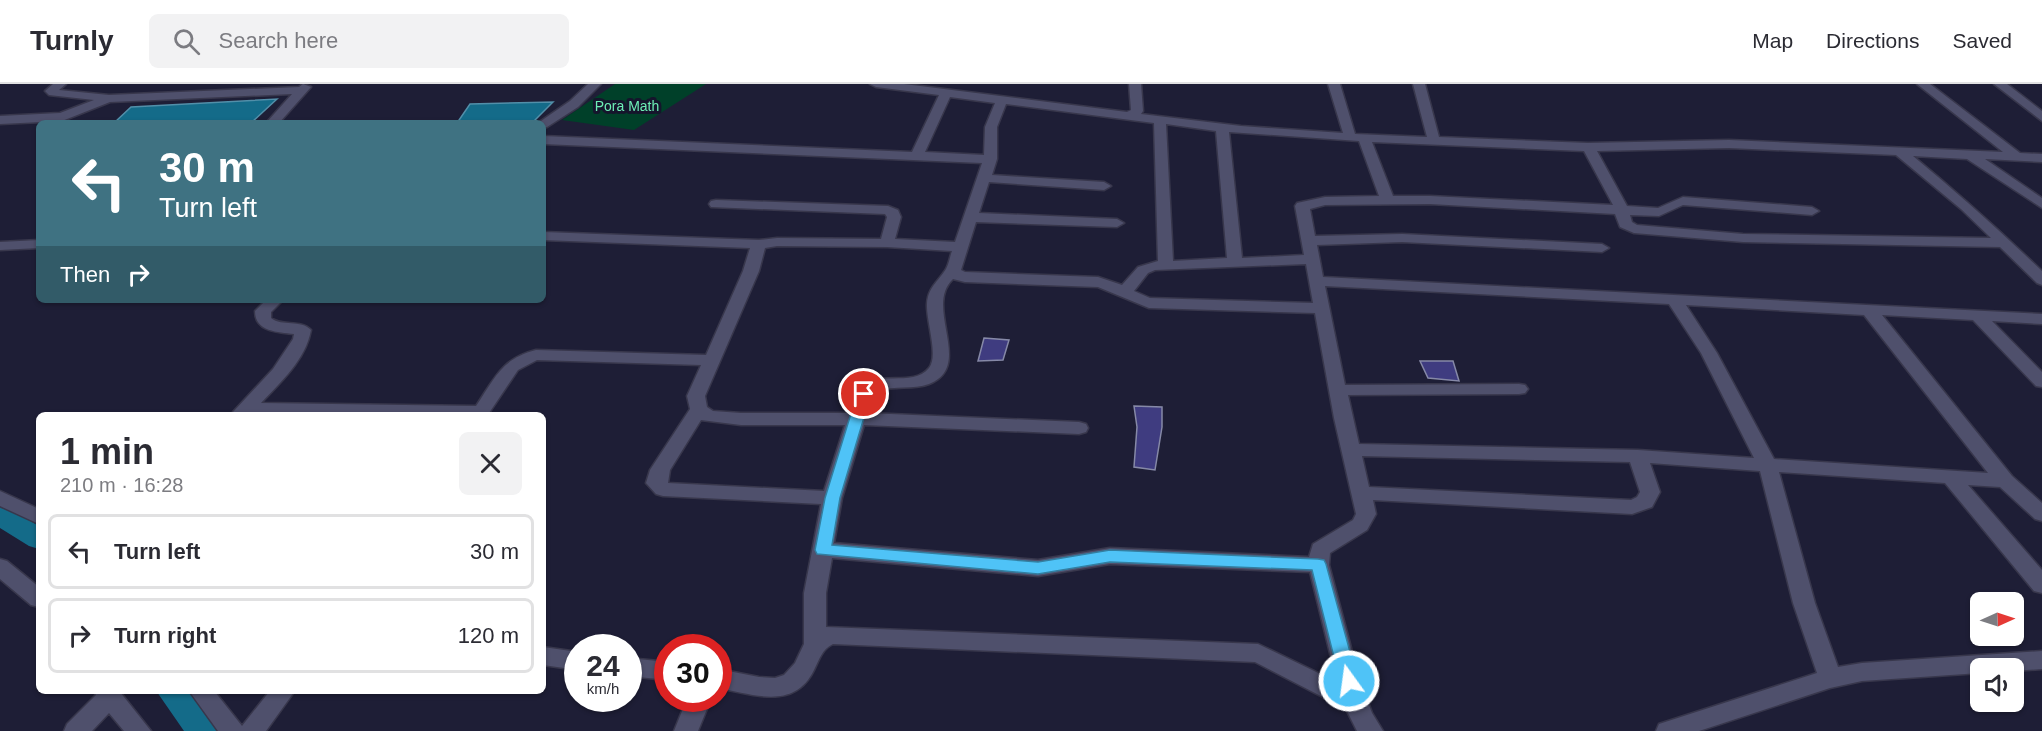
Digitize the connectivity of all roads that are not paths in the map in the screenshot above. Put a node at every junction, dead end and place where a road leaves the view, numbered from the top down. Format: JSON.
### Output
{"nodes":[{"id":1,"x":60,"y":84,"type":"edge"},
{"id":2,"x":596,"y":84,"type":"edge"},
{"id":3,"x":876,"y":84,"type":"edge"},
{"id":4,"x":1135,"y":84,"type":"edge"},
{"id":5,"x":1334,"y":84,"type":"edge"},
{"id":6,"x":1419,"y":84,"type":"edge"},
{"id":7,"x":1923,"y":84,"type":"edge"},
{"id":8,"x":2000,"y":84,"type":"edge"},
{"id":9,"x":305,"y":87,"type":"edge"},
{"id":10,"x":946,"y":93,"type":"junction"},
{"id":11,"x":108,"y":99,"type":"junction"},
{"id":12,"x":1002,"y":100,"type":"junction"},
{"id":13,"x":1129,"y":116,"type":"junction"},
{"id":14,"x":2042,"y":117,"type":"edge"},
{"id":15,"x":0,"y":120,"type":"edge"},
{"id":16,"x":275,"y":120,"type":"edge"},
{"id":17,"x":1160,"y":120,"type":"junction"},
{"id":18,"x":546,"y":122,"type":"edge"},
{"id":19,"x":1222,"y":128,"type":"junction"},
{"id":20,"x":1357,"y":137,"type":"junction"},
{"id":21,"x":546,"y":140,"type":"edge"},
{"id":22,"x":1434,"y":141,"type":"junction"},
{"id":23,"x":1588,"y":147,"type":"junction"},
{"id":24,"x":1897,"y":150,"type":"junction"},
{"id":25,"x":1968,"y":154,"type":"junction"},
{"id":26,"x":917,"y":156,"type":"junction"},
{"id":27,"x":2017,"y":157,"type":"junction"},
{"id":28,"x":2042,"y":158,"type":"edge"},
{"id":29,"x":990,"y":159,"type":"junction"},
{"id":30,"x":983,"y":178,"type":"junction"},
{"id":31,"x":1104,"y":186,"type":"dead end"},
{"id":32,"x":1388,"y":201,"type":"junction"},
{"id":33,"x":716,"y":204,"type":"dead end"},
{"id":34,"x":2042,"y":204,"type":"edge"},
{"id":35,"x":1622,"y":211,"type":"junction"},
{"id":36,"x":1812,"y":211,"type":"dead end"},
{"id":37,"x":970,"y":217,"type":"junction"},
{"id":38,"x":1117,"y":223,"type":"dead end"},
{"id":39,"x":546,"y":237,"type":"edge"},
{"id":40,"x":1308,"y":241,"type":"junction"},
{"id":41,"x":887,"y":243,"type":"junction"},
{"id":42,"x":2006,"y":243,"type":"junction"},
{"id":43,"x":36,"y":244,"type":"edge"},
{"id":44,"x":759,"y":244,"type":"junction"},
{"id":45,"x":0,"y":246,"type":"edge"},
{"id":46,"x":959,"y":247,"type":"junction"},
{"id":47,"x":1602,"y":248,"type":"dead end"},
{"id":48,"x":1311,"y":259,"type":"junction"},
{"id":49,"x":1235,"y":261,"type":"junction"},
{"id":50,"x":1166,"y":265,"type":"junction"},
{"id":51,"x":953,"y":271,"type":"junction"},
{"id":52,"x":2042,"y":280,"type":"edge"},
{"id":53,"x":1316,"y":281,"type":"junction"},
{"id":54,"x":1125,"y":291,"type":"junction"},
{"id":55,"x":1674,"y":299,"type":"junction"},
{"id":56,"x":272,"y":303,"type":"edge"},
{"id":57,"x":1321,"y":308,"type":"junction"},
{"id":58,"x":1869,"y":310,"type":"junction"},
{"id":59,"x":1978,"y":316,"type":"junction"},
{"id":60,"x":2042,"y":319,"type":"edge"},
{"id":61,"x":713,"y":360,"type":"junction"},
{"id":62,"x":2042,"y":382,"type":"edge"},
{"id":63,"x":1519,"y":389,"type":"dead end"},
{"id":64,"x":1337,"y":390,"type":"junction"},
{"id":65,"x":699,"y":409,"type":"junction"},
{"id":66,"x":242,"y":412,"type":"edge"},
{"id":67,"x":480,"y":412,"type":"edge"},
{"id":68,"x":857,"y":418,"type":"junction"},
{"id":69,"x":1079,"y":428,"type":"dead end"},
{"id":70,"x":1350,"y":450,"type":"junction"},
{"id":71,"x":1638,"y":456,"type":"junction"},
{"id":72,"x":1768,"y":466,"type":"junction"},
{"id":73,"x":1951,"y":478,"type":"junction"},
{"id":74,"x":2005,"y":481,"type":"junction"},
{"id":75,"x":1361,"y":494,"type":"junction"},
{"id":76,"x":0,"y":498,"type":"edge"},
{"id":77,"x":832,"y":498,"type":"junction"},
{"id":78,"x":2042,"y":514,"type":"edge"},
{"id":79,"x":36,"y":516,"type":"edge"},
{"id":80,"x":823,"y":550,"type":"junction"},
{"id":81,"x":1318,"y":564,"type":"junction"},
{"id":82,"x":0,"y":567,"type":"edge"},
{"id":83,"x":2042,"y":585,"type":"edge"},
{"id":84,"x":36,"y":593,"type":"edge"},
{"id":85,"x":815,"y":644,"type":"junction"},
{"id":86,"x":546,"y":656,"type":"edge"},
{"id":87,"x":564,"y":659,"type":"edge"},
{"id":88,"x":2042,"y":660,"type":"edge"},
{"id":89,"x":1830,"y":678,"type":"junction"},
{"id":90,"x":732,"y":681,"type":"edge"},
{"id":91,"x":108,"y":694,"type":"edge"},
{"id":92,"x":204,"y":694,"type":"edge"},
{"id":93,"x":280,"y":694,"type":"edge"},
{"id":94,"x":1354,"y":702,"type":"junction"},
{"id":95,"x":694,"y":712,"type":"edge"},
{"id":96,"x":76,"y":731,"type":"edge"},
{"id":97,"x":139,"y":731,"type":"edge"},
{"id":98,"x":232,"y":731,"type":"edge"},
{"id":99,"x":252,"y":731,"type":"edge"},
{"id":100,"x":686,"y":731,"type":"edge"},
{"id":101,"x":1371,"y":731,"type":"edge"},
{"id":102,"x":1668,"y":731,"type":"edge"}],
"edges":[{"from":1,"to":11,"type":"street"},
{"from":2,"to":18,"type":"street"},
{"from":3,"to":10,"type":"street"},
{"from":4,"to":13,"type":"street"},
{"from":5,"to":20,"type":"street"},
{"from":6,"to":22,"type":"street"},
{"from":7,"to":27,"type":"street"},
{"from":8,"to":14,"type":"street"},
{"from":9,"to":11,"type":"street"},
{"from":9,"to":16,"type":"street"},
{"from":10,"to":12,"type":"street"},
{"from":10,"to":26,"type":"street"},
{"from":11,"to":15,"type":"street"},
{"from":12,"to":13,"type":"street"},
{"from":12,"to":29,"type":"street"},
{"from":13,"to":17,"type":"street"},
{"from":17,"to":19,"type":"street"},
{"from":17,"to":50,"type":"street"},
{"from":19,"to":20,"type":"street"},
{"from":19,"to":49,"type":"street"},
{"from":20,"to":22,"type":"street"},
{"from":20,"to":32,"type":"street"},
{"from":21,"to":26,"type":"street"},
{"from":22,"to":23,"type":"street"},
{"from":23,"to":24,"type":"street"},
{"from":23,"to":35,"type":"street"},
{"from":24,"to":25,"type":"street"},
{"from":24,"to":42,"type":"street"},
{"from":25,"to":27,"type":"street"},
{"from":25,"to":34,"type":"street"},
{"from":26,"to":29,"type":"street"},
{"from":27,"to":28,"type":"street"},
{"from":29,"to":30,"type":"street"},
{"from":30,"to":31,"type":"street"},
{"from":30,"to":37,"type":"street"},
{"from":32,"to":35,"type":"street"},
{"from":32,"to":40,"type":"street"},
{"from":33,"to":41,"type":"street"},
{"from":35,"to":36,"type":"street"},
{"from":35,"to":42,"type":"street"},
{"from":37,"to":38,"type":"street"},
{"from":37,"to":46,"type":"street"},
{"from":39,"to":44,"type":"street"},
{"from":40,"to":47,"type":"street"},
{"from":40,"to":48,"type":"street"},
{"from":41,"to":44,"type":"street"},
{"from":41,"to":46,"type":"street"},
{"from":42,"to":52,"type":"street"},
{"from":43,"to":45,"type":"street"},
{"from":44,"to":61,"type":"street"},
{"from":46,"to":51,"type":"street"},
{"from":48,"to":49,"type":"street"},
{"from":48,"to":53,"type":"street"},
{"from":49,"to":50,"type":"street"},
{"from":50,"to":54,"type":"street"},
{"from":51,"to":54,"type":"street"},
{"from":51,"to":68,"type":"street"},
{"from":53,"to":55,"type":"street"},
{"from":53,"to":57,"type":"street"},
{"from":54,"to":57,"type":"street"},
{"from":55,"to":58,"type":"street"},
{"from":55,"to":72,"type":"street"},
{"from":56,"to":66,"type":"street"},
{"from":57,"to":64,"type":"street"},
{"from":58,"to":59,"type":"street"},
{"from":58,"to":74,"type":"street"},
{"from":59,"to":60,"type":"street"},
{"from":59,"to":62,"type":"street"},
{"from":61,"to":65,"type":"street"},
{"from":61,"to":67,"type":"street"},
{"from":63,"to":64,"type":"street"},
{"from":64,"to":70,"type":"street"},
{"from":65,"to":68,"type":"street"},
{"from":65,"to":77,"type":"street"},
{"from":68,"to":69,"type":"street"},
{"from":68,"to":77,"type":"street"},
{"from":70,"to":71,"type":"street"},
{"from":70,"to":75,"type":"street"},
{"from":71,"to":72,"type":"street"},
{"from":71,"to":75,"type":"street"},
{"from":72,"to":73,"type":"street"},
{"from":72,"to":89,"type":"street"},
{"from":73,"to":74,"type":"street"},
{"from":73,"to":83,"type":"street"},
{"from":74,"to":78,"type":"street"},
{"from":75,"to":81,"type":"street"},
{"from":76,"to":79,"type":"street"},
{"from":77,"to":80,"type":"street"},
{"from":80,"to":81,"type":"street"},
{"from":80,"to":85,"type":"street"},
{"from":81,"to":94,"type":"street"},
{"from":82,"to":84,"type":"street"},
{"from":85,"to":90,"type":"street"},
{"from":85,"to":94,"type":"street"},
{"from":86,"to":87,"type":"street"},
{"from":88,"to":89,"type":"street"},
{"from":89,"to":102,"type":"street"},
{"from":91,"to":96,"type":"street"},
{"from":91,"to":97,"type":"street"},
{"from":92,"to":98,"type":"street"},
{"from":93,"to":99,"type":"street"},
{"from":94,"to":101,"type":"street"},
{"from":95,"to":100,"type":"street"}]}
